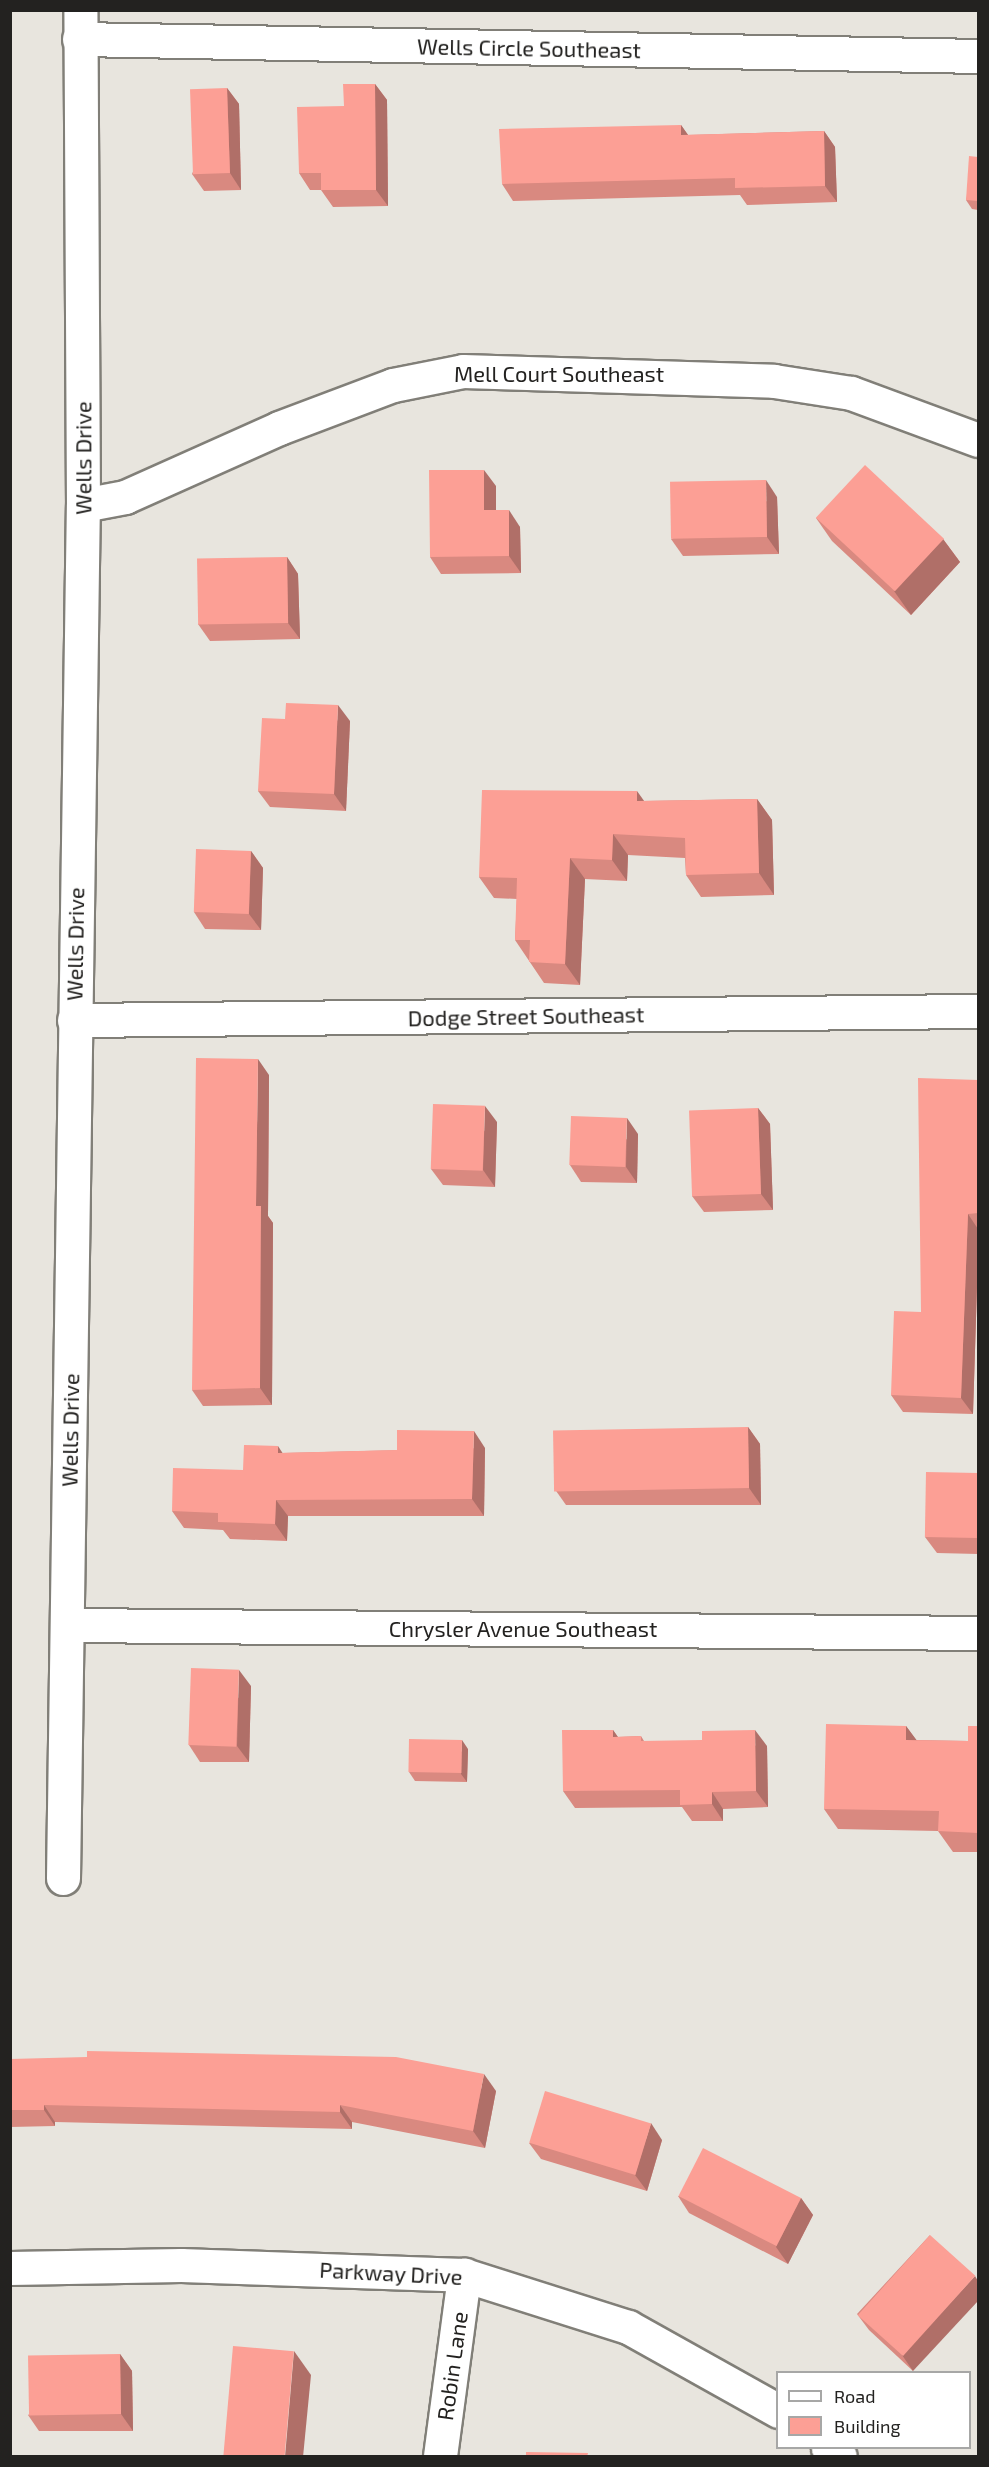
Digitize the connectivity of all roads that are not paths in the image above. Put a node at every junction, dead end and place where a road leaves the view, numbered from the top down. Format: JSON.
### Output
{"nodes":[{"id":1,"x":80,"y":25,"type":"edge"},
{"id":2,"x":978,"y":56,"type":"edge"},
{"id":3,"x":978,"y":440,"type":"edge"},
{"id":4,"x":83,"y":505,"type":"junction"},
{"id":5,"x":978,"y":1011,"type":"edge"},
{"id":6,"x":74,"y":1020,"type":"junction"},
{"id":7,"x":68,"y":1625,"type":"junction"},
{"id":8,"x":978,"y":1633,"type":"edge"},
{"id":9,"x":63,"y":1878,"type":"dead end"},
{"id":10,"x":10,"y":2268,"type":"edge"},
{"id":11,"x":464,"y":2275,"type":"junction"},
{"id":12,"x":776,"y":2410,"type":"edge"},
{"id":13,"x":440,"y":2457,"type":"edge"}],
"edges":[{"from":1,"to":2,"type":"street","name":"Wells Circle Southeast"},
{"from":1,"to":4,"type":"street","name":"Wells Drive"},
{"from":3,"to":4,"type":"street","name":"Mell Court Southeast"},
{"from":4,"to":6,"type":"street","name":"Wells Drive"},
{"from":5,"to":6,"type":"street","name":"Dodge Street Southeast"},
{"from":6,"to":7,"type":"street","name":"Wells Drive"},
{"from":7,"to":8,"type":"street","name":"Chrysler Avenue Southeast"},
{"from":7,"to":9,"type":"street","name":"Wells Drive"},
{"from":10,"to":11,"type":"street","name":"Parkway Drive"},
{"from":11,"to":12,"type":"street","name":"Parkway Drive"},
{"from":11,"to":13,"type":"street","name":"Robin Lane"}]}
